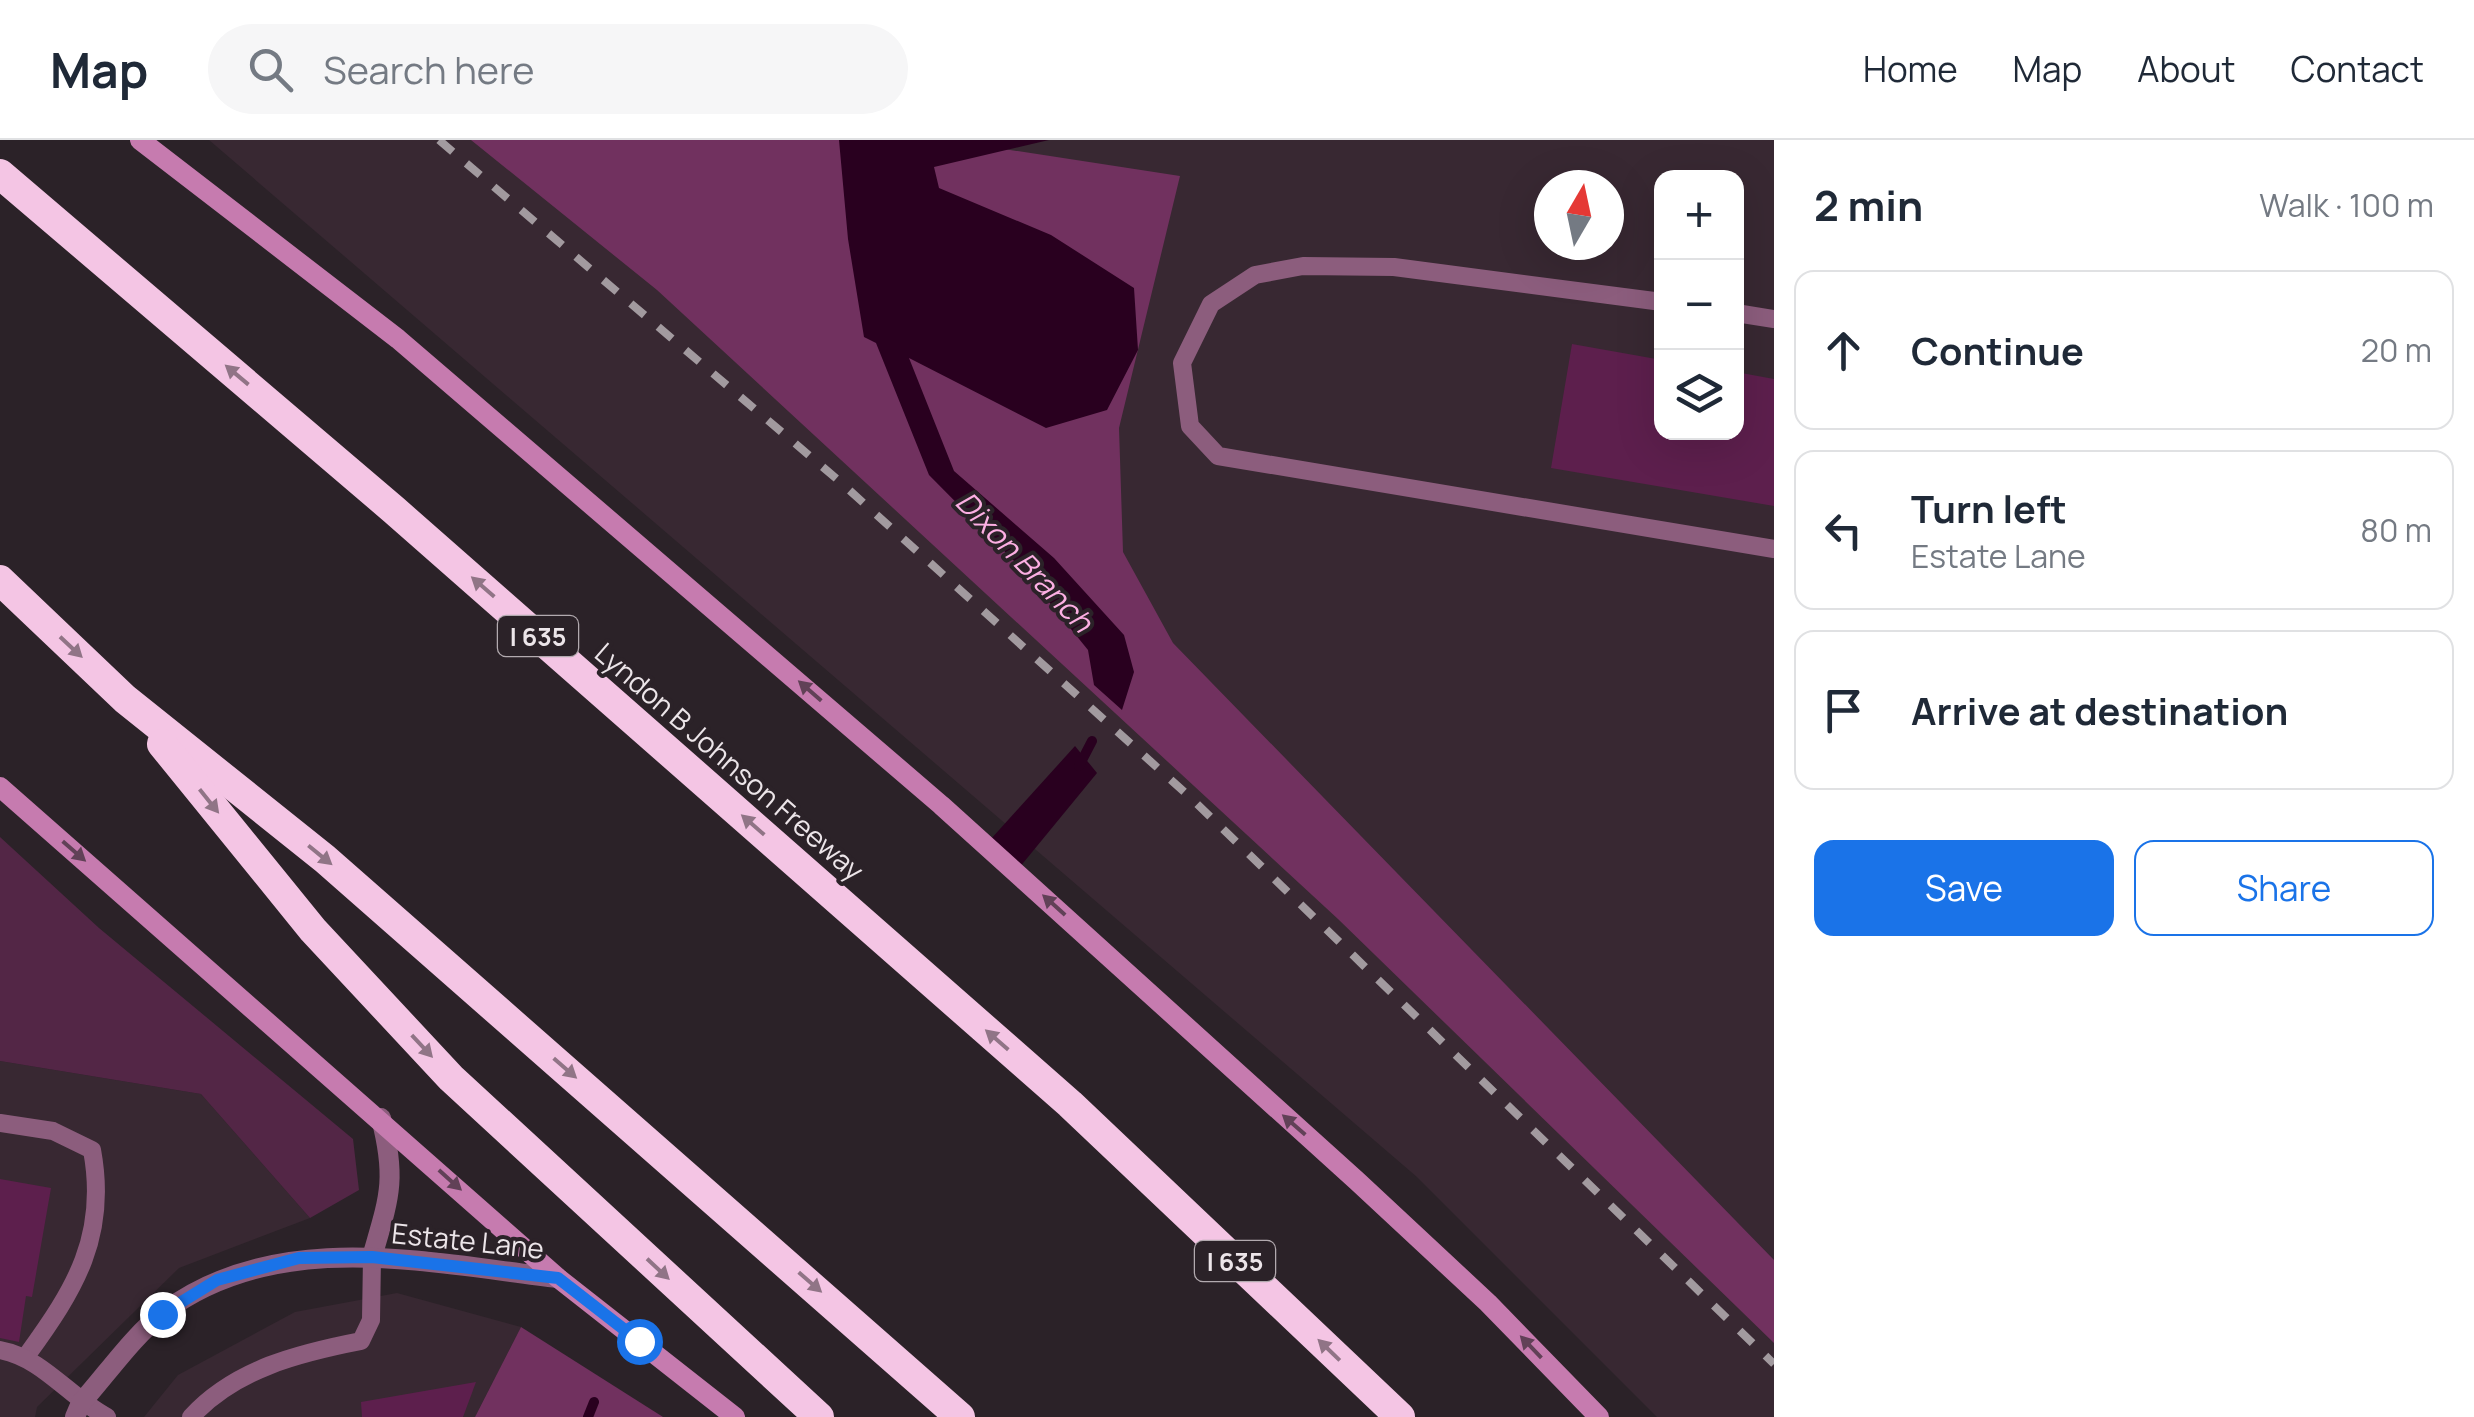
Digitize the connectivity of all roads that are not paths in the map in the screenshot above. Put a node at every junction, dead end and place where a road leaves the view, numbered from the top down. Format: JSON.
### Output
{"nodes":[{"id":1,"x":140,"y":140,"type":"edge"},
{"id":2,"x":0,"y":174,"type":"edge"},
{"id":3,"x":1654,"y":301,"type":"edge"},
{"id":4,"x":1744,"y":313,"type":"edge"},
{"id":5,"x":1774,"y":319,"type":"edge"},
{"id":6,"x":1774,"y":549,"type":"edge"},
{"id":7,"x":0,"y":580,"type":"edge"},
{"id":8,"x":125,"y":698,"type":"junction"},
{"id":9,"x":0,"y":787,"type":"edge"},
{"id":10,"x":381,"y":1118,"type":"junction"},
{"id":11,"x":0,"y":1123,"type":"edge"},
{"id":12,"x":372,"y":1257,"type":"junction"},
{"id":13,"x":558,"y":1278,"type":"junction"},
{"id":14,"x":0,"y":1350,"type":"edge"},
{"id":15,"x":26,"y":1355,"type":"junction"},
{"id":16,"x":78,"y":1410,"type":"edge"},
{"id":17,"x":108,"y":1417,"type":"edge"},
{"id":18,"x":191,"y":1417,"type":"edge"},
{"id":19,"x":735,"y":1417,"type":"edge"},
{"id":20,"x":819,"y":1417,"type":"edge"},
{"id":21,"x":960,"y":1417,"type":"edge"},
{"id":22,"x":1400,"y":1417,"type":"edge"},
{"id":23,"x":1599,"y":1417,"type":"edge"}],
"edges":[{"from":23,"to":1,"type":"main road","one_way":true},
{"from":22,"to":2,"type":"highway","name":"Lyndon B Johnson Freeway","number":"I 635","one_way":true},
{"from":3,"to":6,"type":"lane"},
{"from":4,"to":5,"type":"lane"},
{"from":7,"to":8,"type":"highway","one_way":true},
{"from":8,"to":20,"type":"highway","one_way":true},
{"from":8,"to":21,"type":"highway","one_way":true},
{"from":9,"to":10,"type":"main road","one_way":true},
{"from":10,"to":12,"type":"street","name":"Estate Lane"},
{"from":10,"to":13,"type":"main road","one_way":true},
{"from":11,"to":15,"type":"lane"},
{"from":12,"to":13,"type":"street","name":"Estate Lane"},
{"from":12,"to":16,"type":"street","name":"Estate Lane"},
{"from":12,"to":18,"type":"lane"},
{"from":13,"to":19,"type":"main road"},
{"from":14,"to":15,"type":"lane"},
{"from":15,"to":16,"type":"lane"},
{"from":16,"to":17,"type":"lane"}]}
